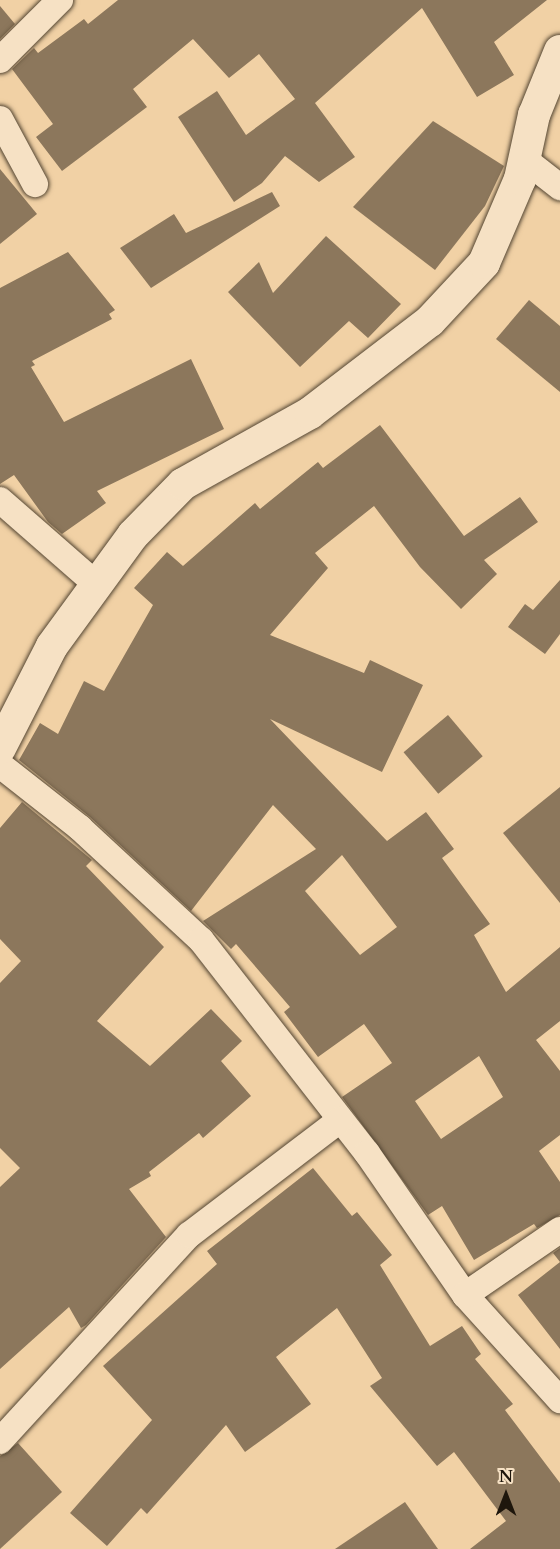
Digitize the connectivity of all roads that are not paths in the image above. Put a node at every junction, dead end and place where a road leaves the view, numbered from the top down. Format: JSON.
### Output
{"nodes":[{"id":1,"x":60,"y":0,"type":"edge"},
{"id":2,"x":560,"y":51,"type":"edge"},
{"id":3,"x":0,"y":60,"type":"edge"},
{"id":4,"x":0,"y":119,"type":"edge"},
{"id":5,"x":524,"y":159,"type":"junction"},
{"id":6,"x":35,"y":184,"type":"dead end"},
{"id":7,"x":560,"y":187,"type":"edge"},
{"id":8,"x":0,"y":500,"type":"edge"},
{"id":9,"x":97,"y":585,"type":"junction"},
{"id":10,"x":0,"y":748,"type":"edge"},
{"id":11,"x":0,"y":765,"type":"edge"},
{"id":12,"x":340,"y":1120,"type":"junction"},
{"id":13,"x":560,"y":1230,"type":"edge"},
{"id":14,"x":465,"y":1295,"type":"junction"},
{"id":15,"x":560,"y":1400,"type":"edge"},
{"id":16,"x":0,"y":1441,"type":"edge"}],
"edges":[{"from":1,"to":3,"type":"street"},
{"from":2,"to":5,"type":"street"},
{"from":4,"to":6,"type":"street"},
{"from":5,"to":7,"type":"street"},
{"from":5,"to":9,"type":"street"},
{"from":8,"to":9,"type":"street"},
{"from":9,"to":10,"type":"street"},
{"from":11,"to":12,"type":"street"},
{"from":12,"to":14,"type":"street"},
{"from":12,"to":16,"type":"street"},
{"from":13,"to":14,"type":"street"},
{"from":14,"to":15,"type":"street"}]}
